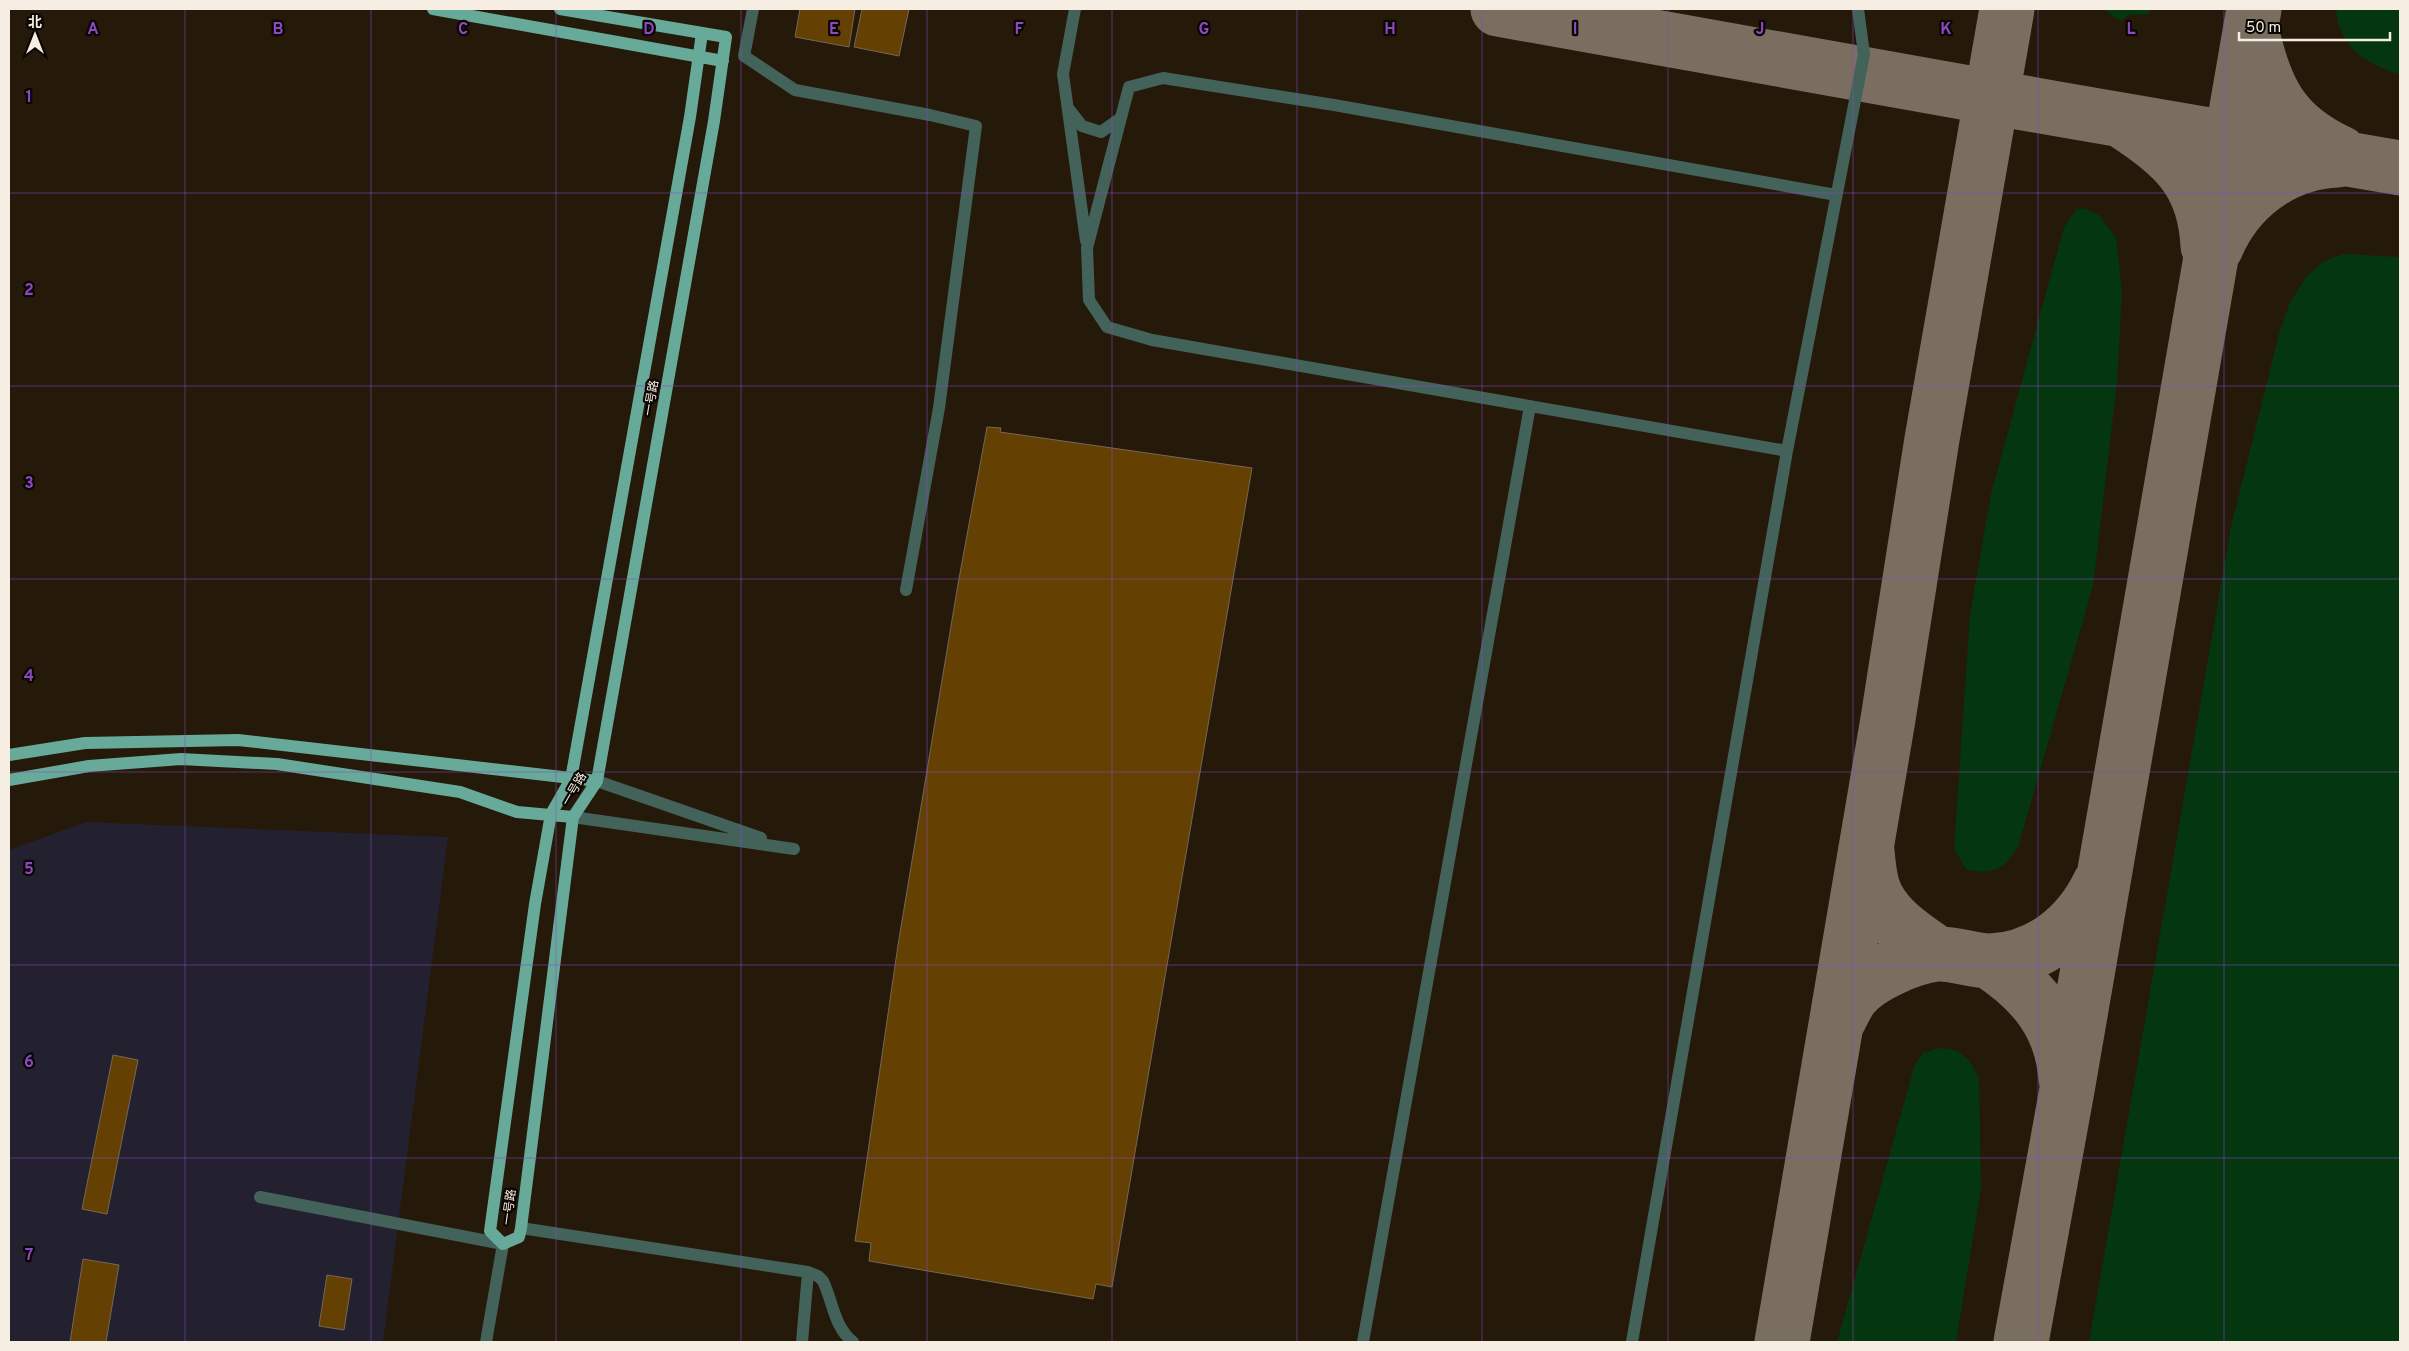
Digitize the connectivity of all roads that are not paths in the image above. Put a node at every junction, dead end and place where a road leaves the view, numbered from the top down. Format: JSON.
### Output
{"nodes":[{"id":1,"x":433,"y":9,"type":"edge"},
{"id":2,"x":560,"y":9,"type":"edge"},
{"id":3,"x":753,"y":9,"type":"edge"},
{"id":4,"x":1075,"y":9,"type":"edge"},
{"id":5,"x":1858,"y":9,"type":"edge"},
{"id":6,"x":702,"y":34,"type":"junction"},
{"id":7,"x":699,"y":57,"type":"junction"},
{"id":8,"x":723,"y":61,"type":"junction"},
{"id":9,"x":1068,"y":108,"type":"junction"},
{"id":10,"x":1121,"y":118,"type":"junction"},
{"id":11,"x":1836,"y":195,"type":"junction"},
{"id":12,"x":1087,"y":248,"type":"junction"},
{"id":13,"x":1530,"y":406,"type":"junction"},
{"id":14,"x":1787,"y":451,"type":"junction"},
{"id":15,"x":906,"y":590,"type":"dead end"},
{"id":16,"x":9,"y":755,"type":"edge"},
{"id":17,"x":571,"y":779,"type":"junction"},
{"id":18,"x":9,"y":780,"type":"edge"},
{"id":19,"x":597,"y":781,"type":"junction"},
{"id":20,"x":551,"y":814,"type":"junction"},
{"id":21,"x":573,"y":818,"type":"junction"},
{"id":22,"x":260,"y":1196,"type":"dead end"},
{"id":23,"x":521,"y":1228,"type":"junction"},
{"id":24,"x":503,"y":1244,"type":"junction"},
{"id":25,"x":808,"y":1272,"type":"junction"},
{"id":26,"x":486,"y":1342,"type":"edge"},
{"id":27,"x":802,"y":1342,"type":"edge"},
{"id":28,"x":853,"y":1342,"type":"edge"},
{"id":29,"x":1363,"y":1342,"type":"edge"},
{"id":30,"x":1632,"y":1342,"type":"edge"}],
"edges":[{"from":1,"to":7,"type":"main road"},
{"from":2,"to":6,"type":"main road"},
{"from":3,"to":15,"type":"street"},
{"from":4,"to":9,"type":"street"},
{"from":5,"to":11,"type":"street"},
{"from":6,"to":7,"type":"main road","name":"一号路"},
{"from":6,"to":8,"type":"main road","name":"一号路"},
{"from":7,"to":8,"type":"main road"},
{"from":7,"to":17,"type":"main road","name":"一号路"},
{"from":8,"to":19,"type":"main road","name":"一号路"},
{"from":9,"to":10,"type":"street"},
{"from":9,"to":12,"type":"street"},
{"from":10,"to":11,"type":"street"},
{"from":10,"to":12,"type":"street"},
{"from":11,"to":14,"type":"street"},
{"from":12,"to":13,"type":"street"},
{"from":13,"to":14,"type":"street"},
{"from":13,"to":29,"type":"street"},
{"from":14,"to":30,"type":"street"},
{"from":16,"to":17,"type":"main road"},
{"from":17,"to":19,"type":"main road"},
{"from":17,"to":20,"type":"main road","name":"一号路"},
{"from":18,"to":20,"type":"main road"},
{"from":19,"to":21,"type":"main road","name":"一号路"},
{"from":19,"to":21,"type":"street"},
{"from":20,"to":21,"type":"main road"},
{"from":20,"to":24,"type":"main road","name":"一号路"},
{"from":21,"to":23,"type":"main road","name":"一号路"},
{"from":22,"to":24,"type":"street"},
{"from":23,"to":24,"type":"main road","name":"一号路"},
{"from":23,"to":25,"type":"street"},
{"from":24,"to":26,"type":"street"},
{"from":25,"to":27,"type":"street"},
{"from":25,"to":28,"type":"street"}]}
